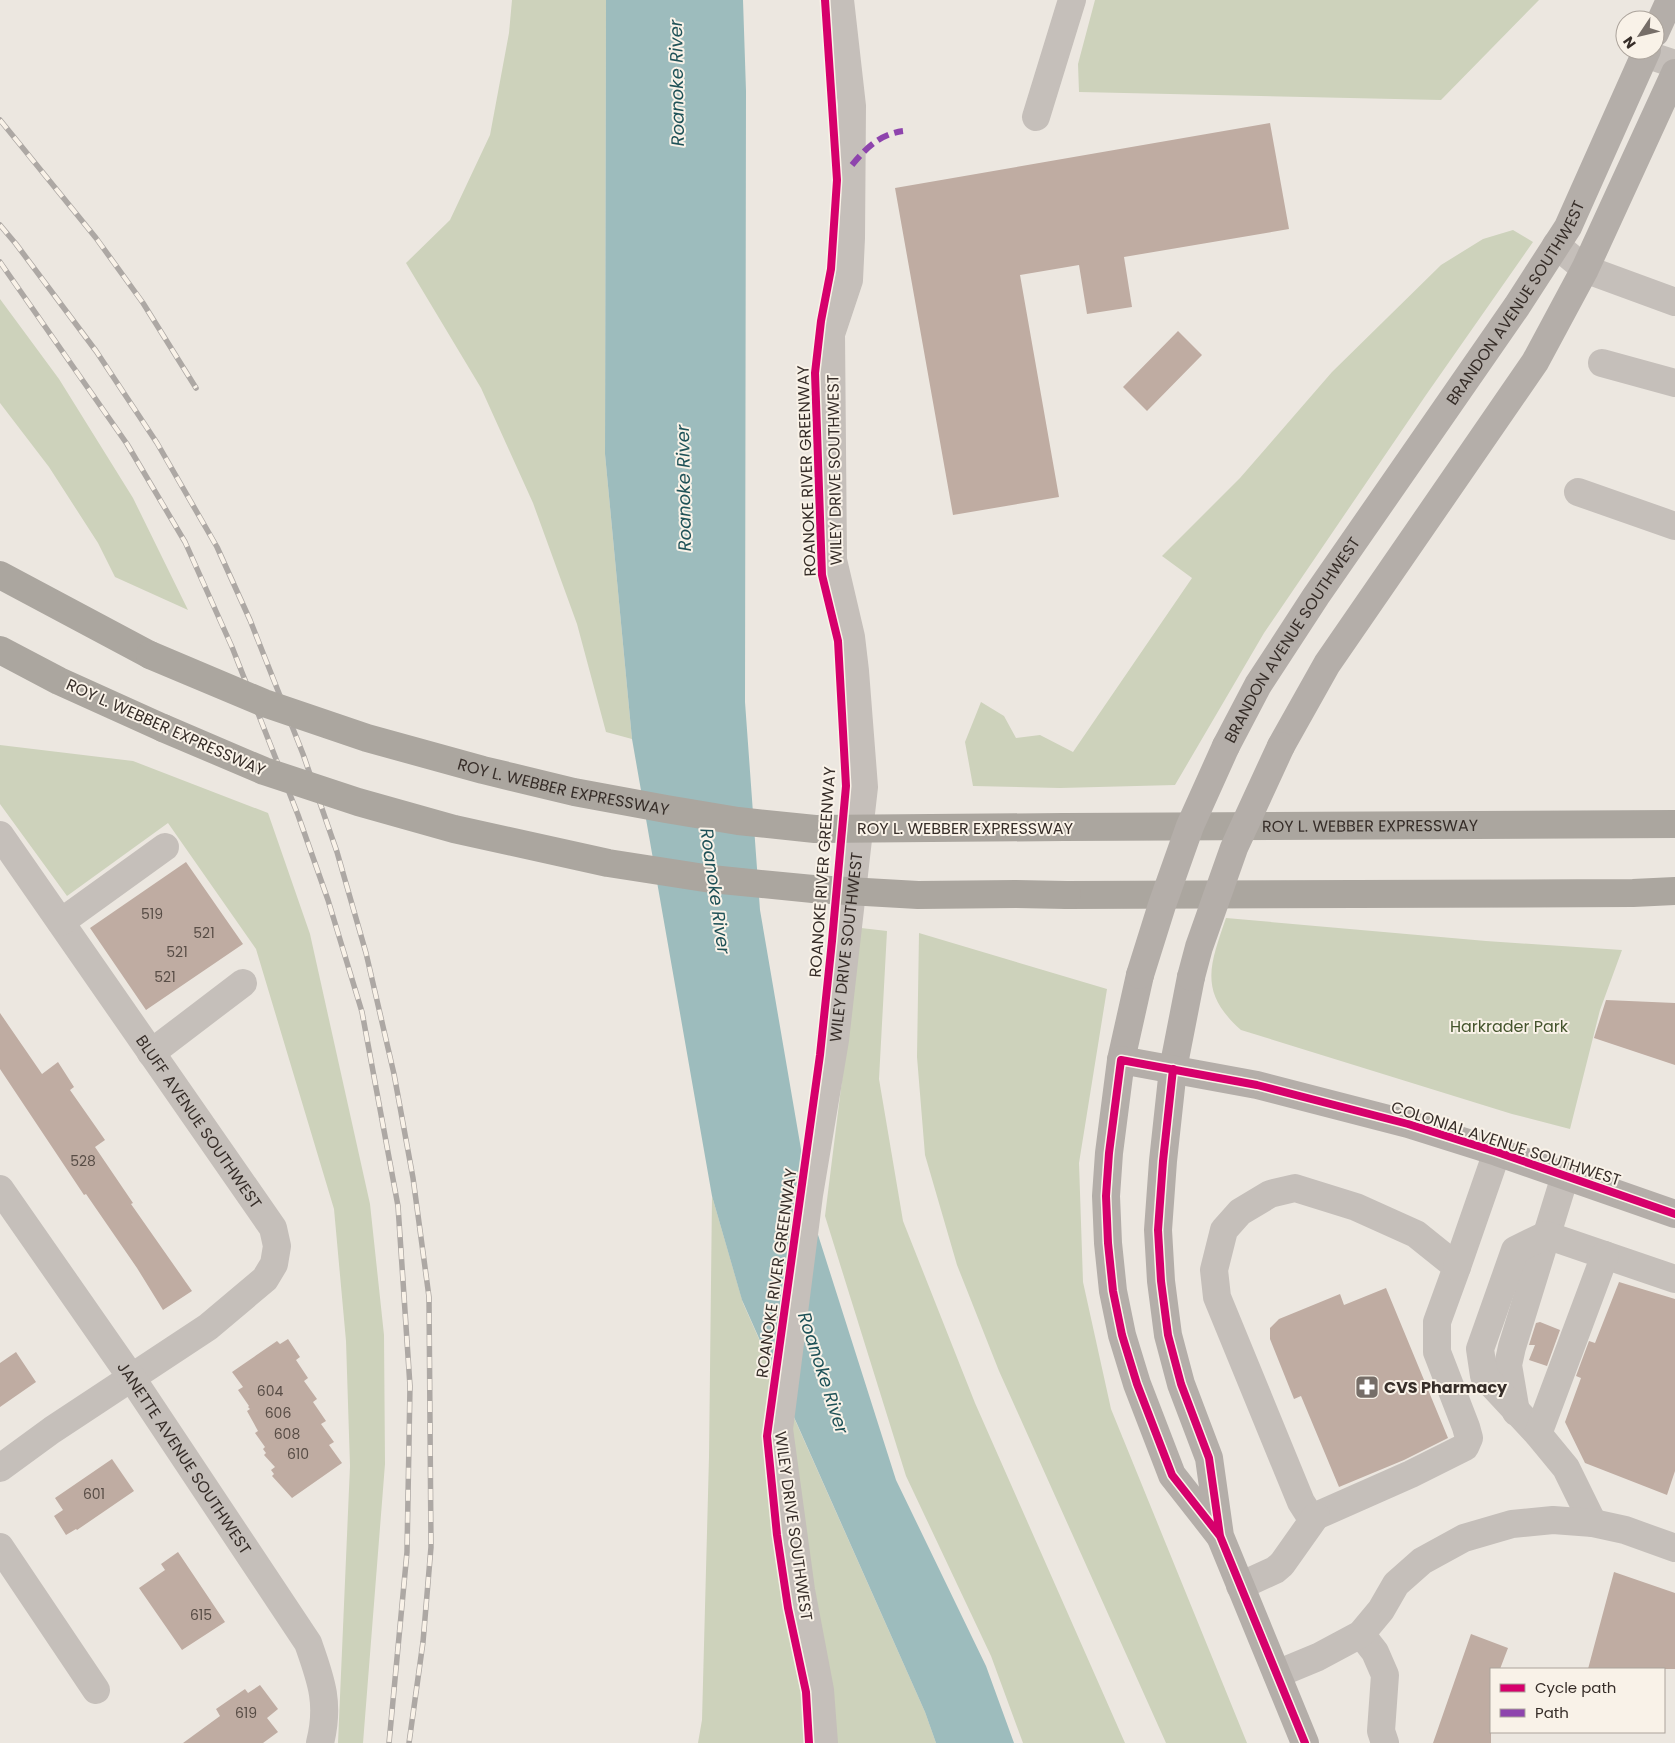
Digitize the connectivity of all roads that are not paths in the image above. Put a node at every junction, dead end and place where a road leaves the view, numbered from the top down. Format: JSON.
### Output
{"nodes":[{"id":1,"x":840,"y":0,"type":"edge"},
{"id":2,"x":1072,"y":0,"type":"edge"},
{"id":3,"x":1643,"y":60,"type":"edge"},
{"id":4,"x":1675,"y":73,"type":"edge"},
{"id":5,"x":1036,"y":117,"type":"dead end"},
{"id":6,"x":1556,"y":245,"type":"junction"},
{"id":7,"x":1585,"y":269,"type":"junction"},
{"id":8,"x":1675,"y":302,"type":"edge"},
{"id":9,"x":1602,"y":363,"type":"dead end"},
{"id":10,"x":1675,"y":383,"type":"edge"},
{"id":11,"x":1578,"y":492,"type":"dead end"},
{"id":12,"x":1675,"y":526,"type":"edge"},
{"id":13,"x":0,"y":568,"type":"edge"},
{"id":14,"x":0,"y":575,"type":"edge"},
{"id":15,"x":30,"y":592,"type":"junction"},
{"id":16,"x":0,"y":650,"type":"edge"},
{"id":17,"x":1675,"y":824,"type":"edge"},
{"id":18,"x":0,"y":834,"type":"edge"},
{"id":19,"x":165,"y":847,"type":"dead end"},
{"id":20,"x":1675,"y":891,"type":"edge"},
{"id":21,"x":1633,"y":893,"type":"junction"},
{"id":22,"x":1675,"y":899,"type":"edge"},
{"id":23,"x":61,"y":922,"type":"junction"},
{"id":24,"x":243,"y":983,"type":"dead end"},
{"id":25,"x":151,"y":1053,"type":"junction"},
{"id":26,"x":1121,"y":1060,"type":"junction"},
{"id":27,"x":1173,"y":1070,"type":"junction"},
{"id":28,"x":1497,"y":1152,"type":"junction"},
{"id":29,"x":1565,"y":1176,"type":"junction"},
{"id":30,"x":0,"y":1190,"type":"edge"},
{"id":31,"x":1675,"y":1214,"type":"edge"},
{"id":32,"x":1547,"y":1239,"type":"junction"},
{"id":33,"x":1605,"y":1255,"type":"junction"},
{"id":34,"x":1457,"y":1267,"type":"junction"},
{"id":35,"x":1675,"y":1279,"type":"edge"},
{"id":36,"x":132,"y":1377,"type":"junction"},
{"id":37,"x":1521,"y":1416,"type":"junction"},
{"id":38,"x":0,"y":1468,"type":"edge"},
{"id":39,"x":1316,"y":1516,"type":"junction"},
{"id":40,"x":1594,"y":1523,"type":"junction"},
{"id":41,"x":1220,"y":1536,"type":"junction"},
{"id":42,"x":0,"y":1547,"type":"edge"},
{"id":43,"x":1675,"y":1548,"type":"edge"},
{"id":44,"x":1240,"y":1586,"type":"junction"},
{"id":45,"x":1361,"y":1634,"type":"junction"},
{"id":46,"x":1277,"y":1674,"type":"junction"},
{"id":47,"x":96,"y":1690,"type":"dead end"},
{"id":48,"x":320,"y":1743,"type":"edge"},
{"id":49,"x":824,"y":1743,"type":"edge"},
{"id":50,"x":1305,"y":1743,"type":"edge"},
{"id":51,"x":1385,"y":1743,"type":"edge"}],
"edges":[{"from":1,"to":49,"type":"street","name":"WILEY DRIVE SOUTHWEST"},
{"from":2,"to":5,"type":"street"},
{"from":3,"to":6,"type":"main road","name":"BRANDON AVENUE SOUTHWEST"},
{"from":4,"to":7,"type":"main road","name":"BRANDON AVENUE SOUTHWEST"},
{"from":6,"to":7,"type":"street"},
{"from":6,"to":26,"type":"main road","name":"BRANDON AVENUE SOUTHWEST","bridge":true},
{"from":7,"to":8,"type":"street"},
{"from":7,"to":27,"type":"main road","name":"BRANDON AVENUE SOUTHWEST","bridge":true},
{"from":9,"to":10,"type":"street"},
{"from":11,"to":12,"type":"street"},
{"from":13,"to":15,"type":"highway"},
{"from":14,"to":15,"type":"highway","name":"ROY L. WEBBER EXPRESSWAY"},
{"from":15,"to":17,"type":"highway","name":"ROY L. WEBBER EXPRESSWAY","bridge":true},
{"from":16,"to":21,"type":"highway","name":"ROY L. WEBBER EXPRESSWAY","bridge":true},
{"from":18,"to":23,"type":"street","name":"BLUFF AVENUE SOUTHWEST"},
{"from":19,"to":23,"type":"street"},
{"from":20,"to":21,"type":"highway","name":"ROY L. WEBBER EXPRESSWAY"},
{"from":21,"to":22,"type":"highway"},
{"from":23,"to":25,"type":"street","name":"BLUFF AVENUE SOUTHWEST"},
{"from":24,"to":25,"type":"street"},
{"from":25,"to":36,"type":"street","name":"BLUFF AVENUE SOUTHWEST"},
{"from":26,"to":27,"type":"main road","name":"COLONIAL AVENUE SOUTHWEST"},
{"from":26,"to":41,"type":"main road","name":"BRANDON AVENUE SOUTHWEST"},
{"from":27,"to":28,"type":"main road","name":"COLONIAL AVENUE SOUTHWEST"},
{"from":27,"to":41,"type":"main road","name":"BRANDON AVENUE SOUTHWEST"},
{"from":28,"to":29,"type":"main road","name":"COLONIAL AVENUE SOUTHWEST"},
{"from":28,"to":34,"type":"street"},
{"from":29,"to":31,"type":"main road","name":"COLONIAL AVENUE SOUTHWEST"},
{"from":29,"to":32,"type":"street"},
{"from":30,"to":36,"type":"street","name":"JANETTE AVENUE SOUTHWEST"},
{"from":32,"to":33,"type":"street"},
{"from":32,"to":37,"type":"street"},
{"from":32,"to":37,"type":"street"},
{"from":33,"to":35,"type":"street"},
{"from":33,"to":37,"type":"street"},
{"from":34,"to":39,"type":"street"},
{"from":34,"to":39,"type":"street"},
{"from":36,"to":38,"type":"street","name":"BLUFF AVENUE SOUTHWEST"},
{"from":36,"to":48,"type":"street","name":"JANETTE AVENUE SOUTHWEST"},
{"from":37,"to":40,"type":"street"},
{"from":39,"to":44,"type":"street"},
{"from":40,"to":43,"type":"street"},
{"from":40,"to":45,"type":"street"},
{"from":41,"to":44,"type":"main road","name":"BRANDON AVENUE SOUTHWEST"},
{"from":42,"to":47,"type":"street"},
{"from":44,"to":46,"type":"main road","name":"BRANDON AVENUE SOUTHWEST"},
{"from":45,"to":46,"type":"street"},
{"from":45,"to":51,"type":"street"},
{"from":46,"to":50,"type":"main road","name":"BRANDON AVENUE SOUTHWEST"}]}
